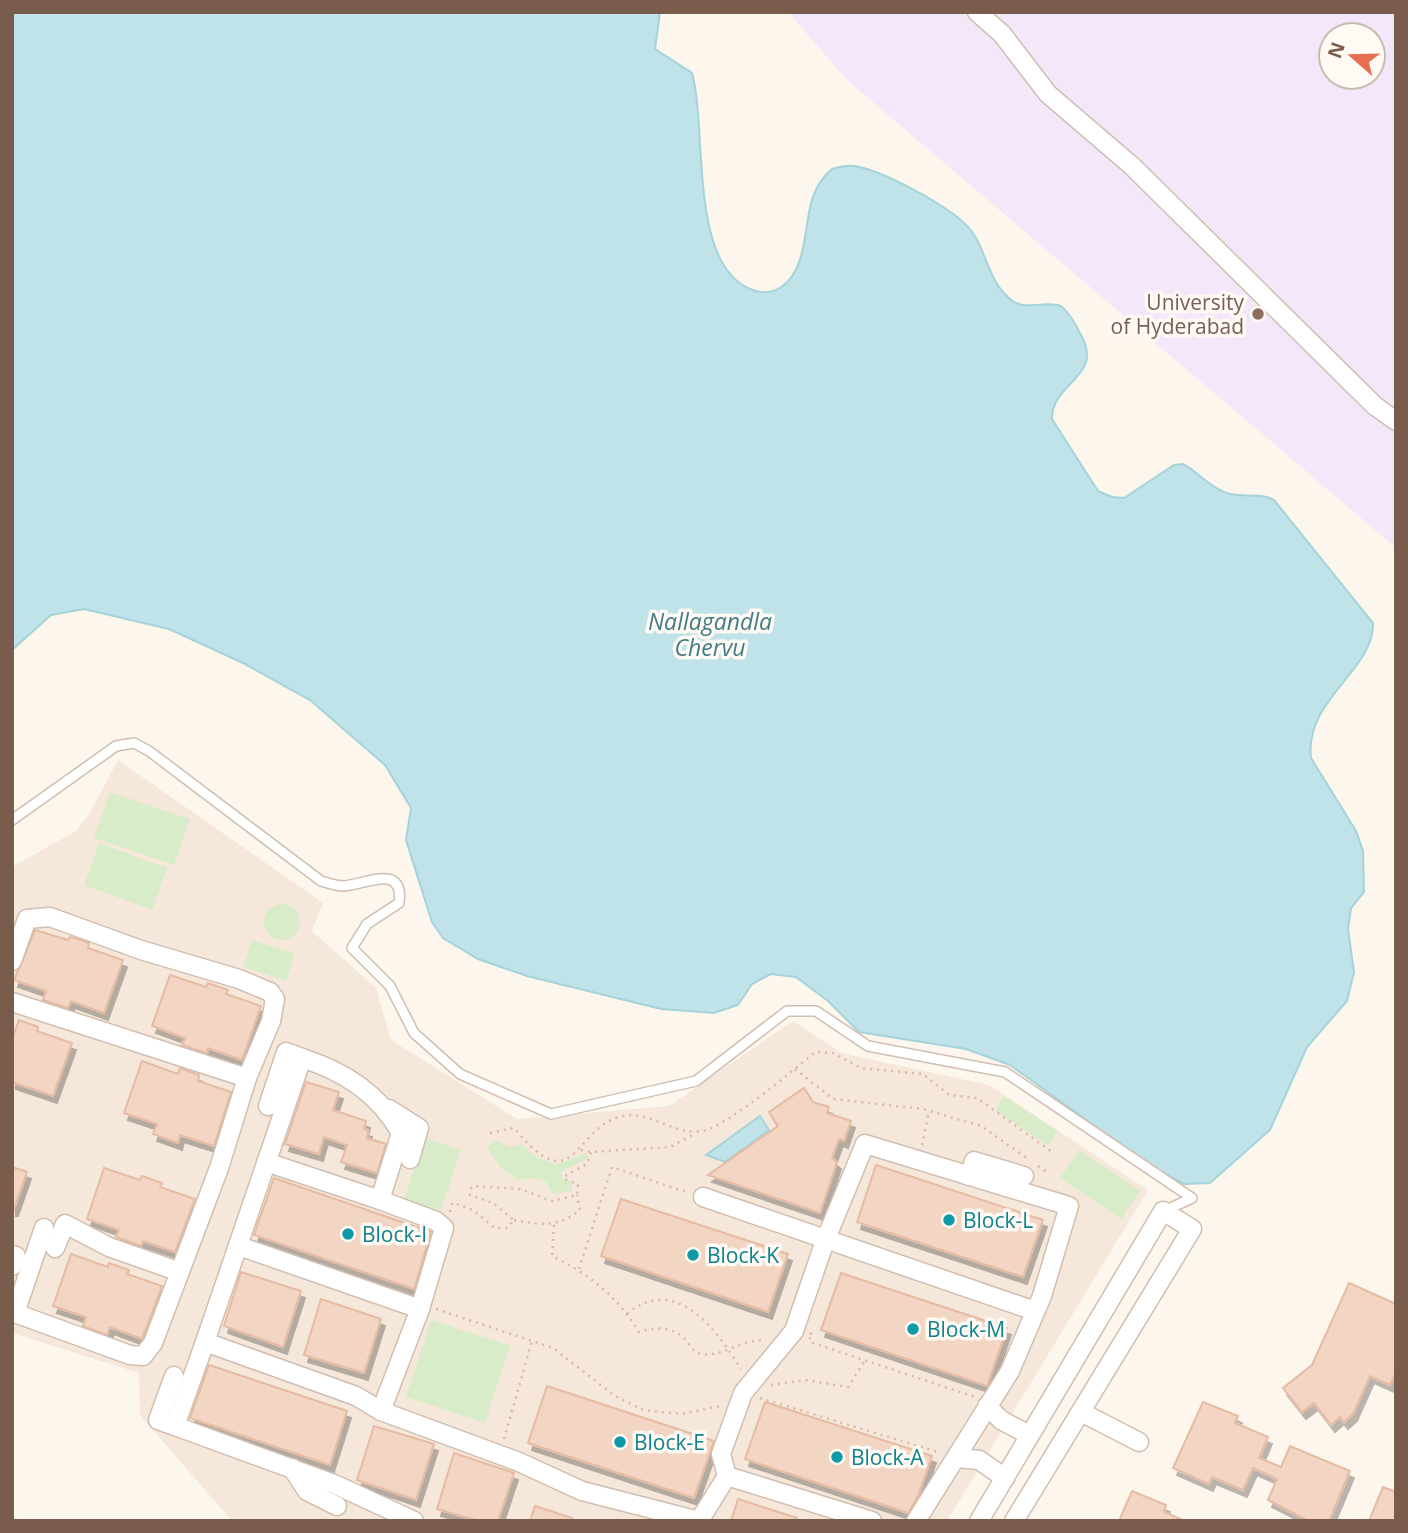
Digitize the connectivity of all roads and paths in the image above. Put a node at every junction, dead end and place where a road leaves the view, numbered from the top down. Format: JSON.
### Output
{"nodes":[{"id":1,"x":978,"y":12,"type":"edge"},
{"id":2,"x":1396,"y":421,"type":"edge"},
{"id":3,"x":12,"y":820,"type":"edge"},
{"id":4,"x":12,"y":961,"type":"edge"},
{"id":5,"x":12,"y":1002,"type":"edge"},
{"id":6,"x":302,"y":1058,"type":"junction"},
{"id":7,"x":795,"y":1069,"type":"junction"},
{"id":8,"x":247,"y":1078,"type":"junction"},
{"id":9,"x":268,"y":1106,"type":"dead end"},
{"id":10,"x":386,"y":1108,"type":"junction"},
{"id":11,"x":929,"y":1111,"type":"junction"},
{"id":12,"x":699,"y":1132,"type":"junction"},
{"id":13,"x":490,"y":1133,"type":"dead end"},
{"id":14,"x":580,"y":1150,"type":"junction"},
{"id":15,"x":591,"y":1152,"type":"junction"},
{"id":16,"x":1052,"y":1152,"type":"dead end"},
{"id":17,"x":410,"y":1159,"type":"dead end"},
{"id":18,"x":919,"y":1160,"type":"junction"},
{"id":19,"x":266,"y":1162,"type":"junction"},
{"id":20,"x":1047,"y":1172,"type":"dead end"},
{"id":21,"x":969,"y":1176,"type":"junction"},
{"id":22,"x":1024,"y":1176,"type":"dead end"},
{"id":23,"x":682,"y":1191,"type":"dead end"},
{"id":24,"x":577,"y":1195,"type":"junction"},
{"id":25,"x":703,"y":1197,"type":"dead end"},
{"id":26,"x":380,"y":1200,"type":"junction"},
{"id":27,"x":1163,"y":1211,"type":"junction"},
{"id":28,"x":514,"y":1220,"type":"junction"},
{"id":29,"x":554,"y":1225,"type":"junction"},
{"id":30,"x":44,"y":1228,"type":"dead end"},
{"id":31,"x":444,"y":1228,"type":"junction"},
{"id":32,"x":825,"y":1241,"type":"junction"},
{"id":33,"x":239,"y":1246,"type":"junction"},
{"id":34,"x":55,"y":1248,"type":"dead end"},
{"id":35,"x":12,"y":1255,"type":"edge"},
{"id":36,"x":12,"y":1266,"type":"edge"},
{"id":37,"x":579,"y":1269,"type":"junction"},
{"id":38,"x":180,"y":1272,"type":"junction"},
{"id":39,"x":420,"y":1307,"type":"junction"},
{"id":40,"x":1035,"y":1311,"type":"junction"},
{"id":41,"x":13,"y":1312,"type":"edge"},
{"id":42,"x":627,"y":1314,"type":"junction"},
{"id":43,"x":794,"y":1331,"type":"junction"},
{"id":44,"x":532,"y":1341,"type":"junction"},
{"id":45,"x":205,"y":1342,"type":"junction"},
{"id":46,"x":727,"y":1349,"type":"junction"},
{"id":47,"x":865,"y":1360,"type":"junction"},
{"id":48,"x":174,"y":1376,"type":"dead end"},
{"id":49,"x":746,"y":1382,"type":"junction"},
{"id":50,"x":981,"y":1402,"type":"junction"},
{"id":51,"x":381,"y":1411,"type":"junction"},
{"id":52,"x":1081,"y":1412,"type":"junction"},
{"id":53,"x":175,"y":1426,"type":"junction"},
{"id":54,"x":1029,"y":1435,"type":"junction"},
{"id":55,"x":503,"y":1441,"type":"dead end"},
{"id":56,"x":1139,"y":1442,"type":"dead end"},
{"id":57,"x":958,"y":1458,"type":"junction"},
{"id":58,"x":292,"y":1468,"type":"junction"},
{"id":59,"x":727,"y":1476,"type":"junction"},
{"id":60,"x":1005,"y":1478,"type":"junction"},
{"id":61,"x":337,"y":1506,"type":"dead end"},
{"id":62,"x":414,"y":1521,"type":"edge"},
{"id":63,"x":699,"y":1521,"type":"edge"},
{"id":64,"x":872,"y":1521,"type":"edge"},
{"id":65,"x":916,"y":1521,"type":"edge"},
{"id":66,"x":979,"y":1521,"type":"edge"},
{"id":67,"x":1014,"y":1521,"type":"edge"}],
"edges":[{"from":1,"to":2,"type":"street"},
{"from":3,"to":27,"type":"lane"},
{"from":4,"to":8,"type":"street"},
{"from":5,"to":8,"type":"street"},
{"from":6,"to":9,"type":"street"},
{"from":6,"to":10,"type":"street"},
{"from":6,"to":19,"type":"street"},
{"from":7,"to":11,"type":"path"},
{"from":7,"to":12,"type":"path"},
{"from":7,"to":16,"type":"path"},
{"from":8,"to":38,"type":"street"},
{"from":10,"to":17,"type":"street"},
{"from":10,"to":26,"type":"street"},
{"from":11,"to":18,"type":"path"},
{"from":11,"to":20,"type":"path"},
{"from":12,"to":14,"type":"path"},
{"from":12,"to":15,"type":"path"},
{"from":13,"to":14,"type":"path"},
{"from":14,"to":15,"type":"path"},
{"from":15,"to":24,"type":"path"},
{"from":18,"to":21,"type":"street"},
{"from":18,"to":32,"type":"street"},
{"from":19,"to":26,"type":"street"},
{"from":19,"to":33,"type":"street"},
{"from":21,"to":22,"type":"street"},
{"from":21,"to":40,"type":"street"},
{"from":23,"to":37,"type":"path"},
{"from":24,"to":28,"type":"path"},
{"from":24,"to":29,"type":"path"},
{"from":25,"to":32,"type":"street"},
{"from":26,"to":31,"type":"street"},
{"from":27,"to":52,"type":"street"},
{"from":27,"to":54,"type":"street"},
{"from":28,"to":29,"type":"path"},
{"from":28,"to":31,"type":"path"},
{"from":29,"to":37,"type":"path"},
{"from":30,"to":41,"type":"street"},
{"from":31,"to":39,"type":"street"},
{"from":32,"to":40,"type":"street"},
{"from":32,"to":43,"type":"street"},
{"from":33,"to":39,"type":"street"},
{"from":33,"to":45,"type":"street"},
{"from":34,"to":38,"type":"street"},
{"from":35,"to":36,"type":"street"},
{"from":37,"to":42,"type":"path"},
{"from":38,"to":41,"type":"street"},
{"from":39,"to":44,"type":"path"},
{"from":39,"to":51,"type":"street"},
{"from":40,"to":50,"type":"street"},
{"from":42,"to":46,"type":"path"},
{"from":42,"to":46,"type":"path"},
{"from":43,"to":46,"type":"path"},
{"from":43,"to":47,"type":"path"},
{"from":43,"to":49,"type":"street"},
{"from":44,"to":49,"type":"path"},
{"from":44,"to":55,"type":"path"},
{"from":45,"to":51,"type":"street"},
{"from":45,"to":53,"type":"street"},
{"from":46,"to":49,"type":"path"},
{"from":47,"to":49,"type":"path"},
{"from":47,"to":50,"type":"path"},
{"from":48,"to":53,"type":"street"},
{"from":49,"to":57,"type":"path"},
{"from":49,"to":59,"type":"street"},
{"from":50,"to":54,"type":"street"},
{"from":50,"to":57,"type":"street"},
{"from":51,"to":63,"type":"street"},
{"from":52,"to":56,"type":"street"},
{"from":52,"to":67,"type":"street"},
{"from":53,"to":58,"type":"street"},
{"from":54,"to":60,"type":"street"},
{"from":57,"to":60,"type":"street"},
{"from":57,"to":65,"type":"street"},
{"from":58,"to":61,"type":"street"},
{"from":58,"to":62,"type":"street"},
{"from":59,"to":63,"type":"street"},
{"from":59,"to":64,"type":"street"},
{"from":60,"to":66,"type":"street"}]}
